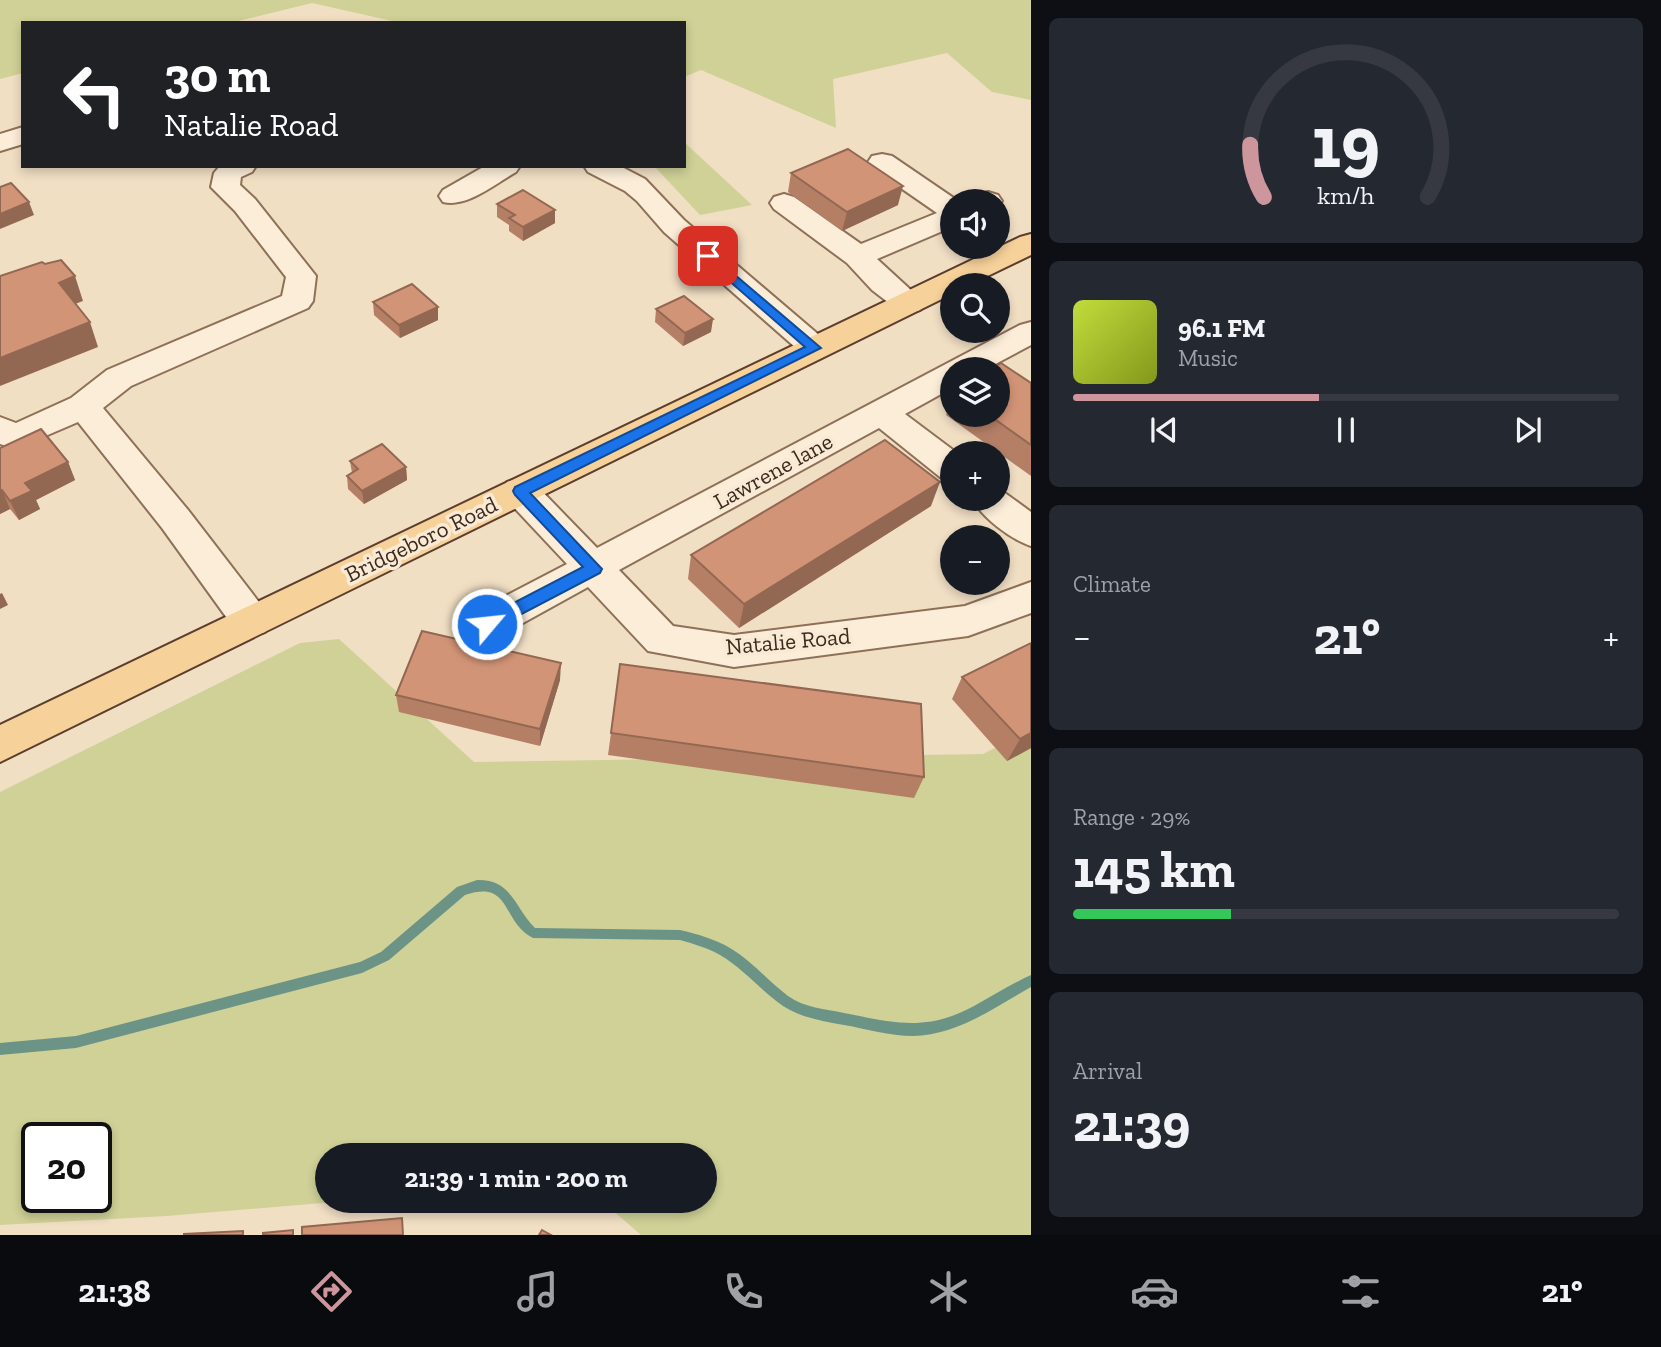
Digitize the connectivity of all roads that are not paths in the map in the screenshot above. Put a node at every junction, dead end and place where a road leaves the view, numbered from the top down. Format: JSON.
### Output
{"nodes":[{"id":1,"x":21,"y":136,"type":"edge"},
{"id":2,"x":0,"y":143,"type":"edge"},
{"id":3,"x":882,"y":162,"type":"dead end"},
{"id":4,"x":238,"y":168,"type":"edge"},
{"id":5,"x":502,"y":168,"type":"edge"},
{"id":6,"x":602,"y":168,"type":"edge"},
{"id":7,"x":453,"y":196,"type":"dead end"},
{"id":8,"x":940,"y":202,"type":"edge"},
{"id":9,"x":784,"y":203,"type":"dead end"},
{"id":10,"x":940,"y":222,"type":"edge"},
{"id":11,"x":1031,"y":243,"type":"edge"},
{"id":12,"x":858,"y":256,"type":"junction"},
{"id":13,"x":909,"y":303,"type":"junction"},
{"id":14,"x":1031,"y":332,"type":"edge"},
{"id":15,"x":815,"y":348,"type":"junction"},
{"id":16,"x":984,"y":357,"type":"edge"},
{"id":17,"x":940,"y":380,"type":"edge"},
{"id":18,"x":83,"y":406,"type":"junction"},
{"id":19,"x":881,"y":412,"type":"junction"},
{"id":20,"x":0,"y":429,"type":"edge"},
{"id":21,"x":940,"y":459,"type":"edge"},
{"id":22,"x":520,"y":491,"type":"junction"},
{"id":23,"x":1005,"y":511,"type":"edge"},
{"id":24,"x":1031,"y":532,"type":"edge"},
{"id":25,"x":594,"y":569,"type":"junction"},
{"id":26,"x":1031,"y":597,"type":"edge"},
{"id":27,"x":251,"y":621,"type":"junction"},
{"id":28,"x":487,"y":624,"type":"dead end"},
{"id":29,"x":0,"y":744,"type":"edge"}],
"edges":[{"from":1,"to":2,"type":"lane"},
{"from":3,"to":8,"type":"lane"},
{"from":4,"to":18,"type":"lane"},
{"from":5,"to":7,"type":"lane"},
{"from":6,"to":15,"type":"lane"},
{"from":9,"to":12,"type":"lane"},
{"from":10,"to":12,"type":"lane"},
{"from":11,"to":13,"type":"main road","name":"Bridgeboro Road"},
{"from":12,"to":13,"type":"lane"},
{"from":13,"to":15,"type":"main road","name":"Bridgeboro Road"},
{"from":14,"to":16,"type":"lane"},
{"from":15,"to":22,"type":"main road","name":"Bridgeboro Road"},
{"from":17,"to":19,"type":"lane","name":"Lawrene lane"},
{"from":18,"to":20,"type":"lane"},
{"from":18,"to":27,"type":"lane"},
{"from":19,"to":21,"type":"lane"},
{"from":19,"to":25,"type":"lane","name":"Lawrene lane"},
{"from":22,"to":25,"type":"lane","name":"Natalie Road"},
{"from":22,"to":27,"type":"main road","name":"Bridgeboro Road"},
{"from":23,"to":24,"type":"lane"},
{"from":25,"to":26,"type":"lane","name":"Natalie Road"},
{"from":25,"to":28,"type":"lane","name":"Lawrene lane"},
{"from":27,"to":29,"type":"main road","name":"Bridgeboro Road"}]}
